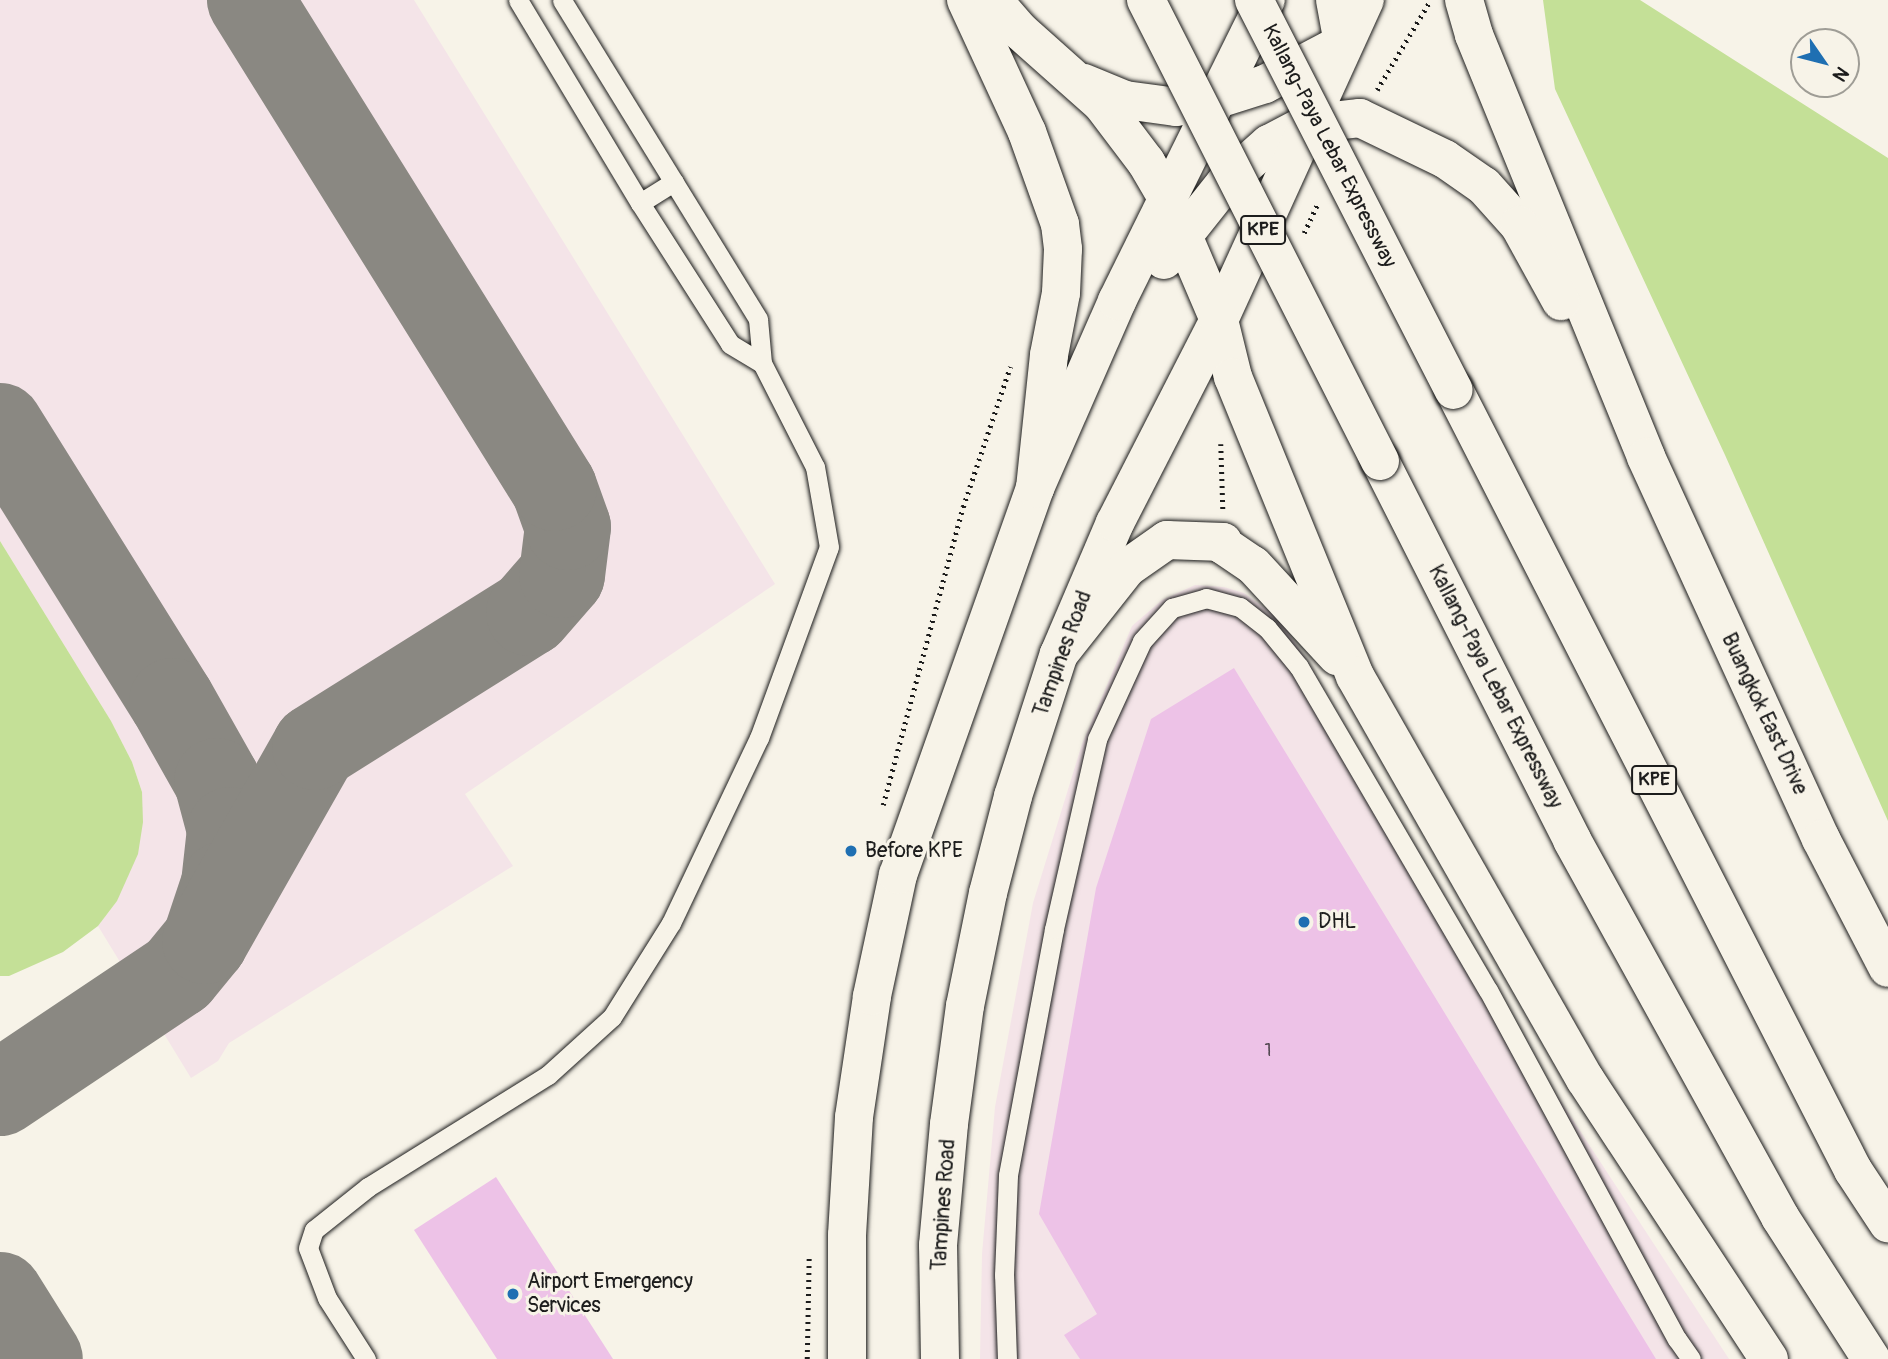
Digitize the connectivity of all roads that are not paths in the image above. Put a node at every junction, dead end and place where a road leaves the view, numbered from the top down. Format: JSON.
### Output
{"nodes":[{"id":1,"x":518,"y":0,"type":"edge"},
{"id":2,"x":562,"y":0,"type":"edge"},
{"id":3,"x":966,"y":0,"type":"edge"},
{"id":4,"x":993,"y":0,"type":"edge"},
{"id":5,"x":1146,"y":0,"type":"edge"},
{"id":6,"x":1254,"y":0,"type":"edge"},
{"id":7,"x":1266,"y":0,"type":"edge"},
{"id":8,"x":1335,"y":0,"type":"edge"},
{"id":9,"x":1365,"y":0,"type":"edge"},
{"id":10,"x":1464,"y":0,"type":"edge"},
{"id":11,"x":1343,"y":43,"type":"junction"},
{"id":12,"x":1079,"y":81,"type":"junction"},
{"id":13,"x":1218,"y":99,"type":"junction"},
{"id":14,"x":1307,"y":124,"type":"junction"},
{"id":15,"x":674,"y":182,"type":"junction"},
{"id":16,"x":1167,"y":198,"type":"junction"},
{"id":17,"x":640,"y":203,"type":"junction"},
{"id":18,"x":1184,"y":235,"type":"junction"},
{"id":19,"x":1219,"y":320,"type":"junction"},
{"id":20,"x":1092,"y":356,"type":"junction"},
{"id":21,"x":762,"y":363,"type":"junction"},
{"id":22,"x":1646,"y":457,"type":"junction"},
{"id":23,"x":1035,"y":488,"type":"junction"},
{"id":24,"x":1059,"y":654,"type":"junction"},
{"id":25,"x":1355,"y":676,"type":"junction"},
{"id":26,"x":1888,"y":968,"type":"edge"},
{"id":27,"x":1888,"y":1223,"type":"edge"},
{"id":28,"x":366,"y":1359,"type":"edge"},
{"id":29,"x":847,"y":1359,"type":"edge"},
{"id":30,"x":940,"y":1359,"type":"edge"},
{"id":31,"x":1007,"y":1359,"type":"edge"},
{"id":32,"x":1691,"y":1359,"type":"edge"},
{"id":33,"x":1769,"y":1359,"type":"edge"},
{"id":34,"x":1871,"y":1359,"type":"edge"}],
"edges":[{"from":1,"to":17,"type":"lane"},
{"from":2,"to":15,"type":"lane"},
{"from":3,"to":23,"type":"main road"},
{"from":4,"to":12,"type":"main road"},
{"from":5,"to":34,"type":"main road","name":"Kallang-Paya Lebar Expressway","number":"KPE","bridge":true},
{"from":6,"to":27,"type":"main road","name":"Kallang-Paya Lebar Expressway","number":"KPE","bridge":true},
{"from":7,"to":13,"type":"main road"},
{"from":8,"to":11,"type":"main road"},
{"from":9,"to":11,"type":"main road","name":"Tampines Road"},
{"from":10,"to":22,"type":"main road"},
{"from":11,"to":13,"type":"main road"},
{"from":11,"to":14,"type":"main road","name":"Tampines Road"},
{"from":12,"to":13,"type":"main road"},
{"from":12,"to":16,"type":"main road"},
{"from":13,"to":16,"type":"main road"},
{"from":14,"to":18,"type":"main road"},
{"from":14,"to":19,"type":"main road","name":"Tampines Road"},
{"from":14,"to":22,"type":"main road"},
{"from":15,"to":17,"type":"lane"},
{"from":15,"to":21,"type":"lane"},
{"from":16,"to":18,"type":"main road"},
{"from":16,"to":20,"type":"main road"},
{"from":17,"to":21,"type":"lane"},
{"from":18,"to":19,"type":"main road"},
{"from":18,"to":20,"type":"main road"},
{"from":19,"to":24,"type":"main road","name":"Tampines Road"},
{"from":19,"to":25,"type":"main road"},
{"from":20,"to":23,"type":"main road"},
{"from":21,"to":28,"type":"lane"},
{"from":22,"to":26,"type":"main road","name":"Buangkok East Drive"},
{"from":23,"to":29,"type":"main road"},
{"from":24,"to":25,"type":"main road"},
{"from":24,"to":30,"type":"main road","name":"Tampines Road"},
{"from":25,"to":33,"type":"main road"},
{"from":31,"to":32,"type":"lane"}]}
